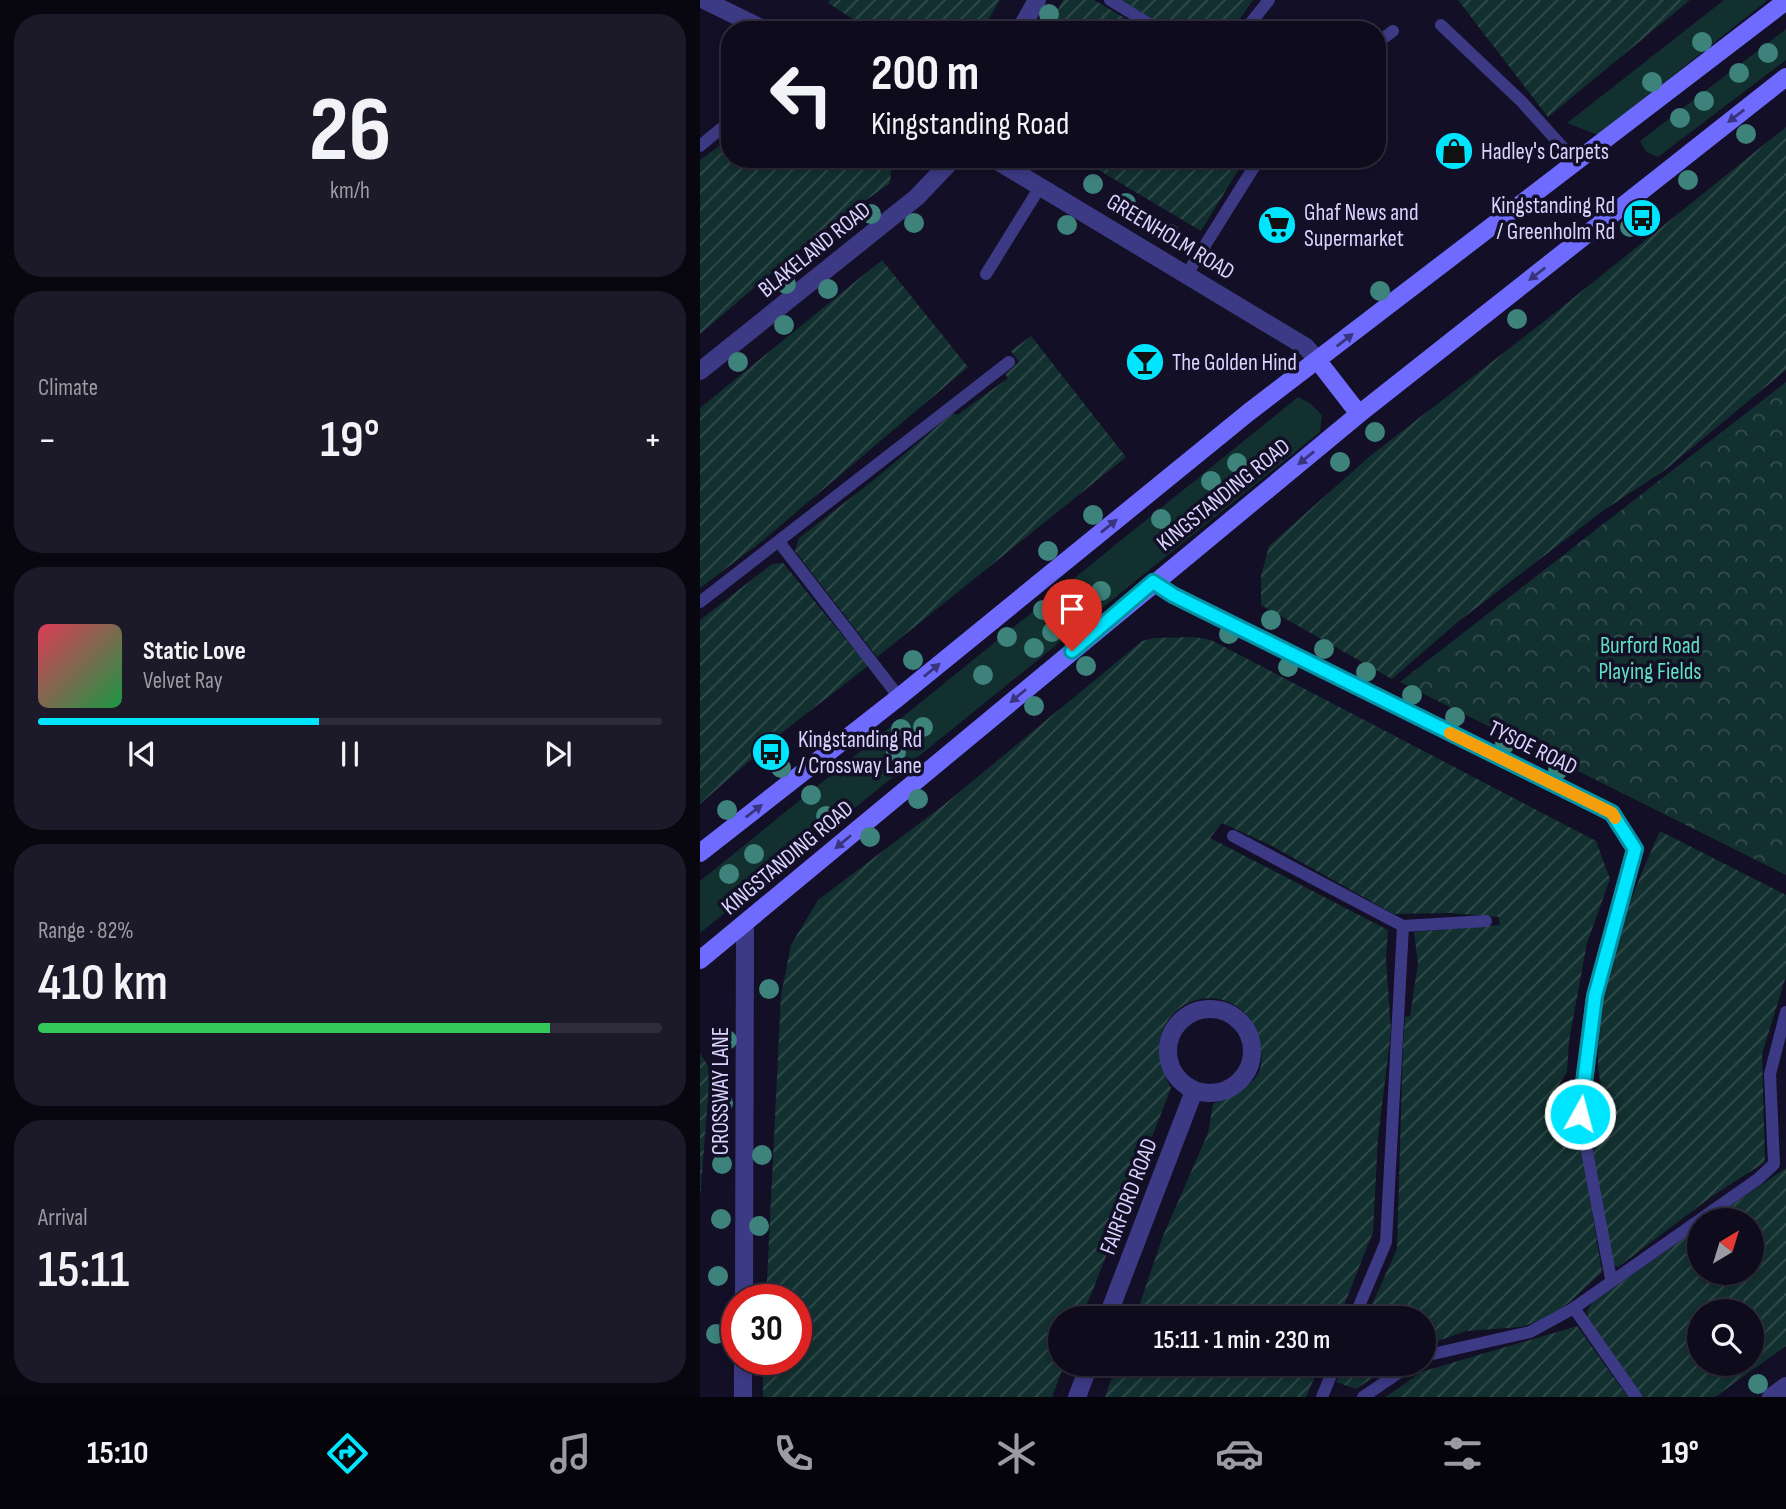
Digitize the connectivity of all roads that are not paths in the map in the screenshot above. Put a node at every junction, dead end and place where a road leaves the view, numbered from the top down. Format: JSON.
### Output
{"nodes":[{"id":1,"x":704,"y":0,"type":"edge"},
{"id":2,"x":1037,"y":0,"type":"edge"},
{"id":3,"x":1110,"y":0,"type":"edge"},
{"id":4,"x":1269,"y":0,"type":"edge"},
{"id":5,"x":1786,"y":2,"type":"edge"},
{"id":6,"x":747,"y":21,"type":"edge"},
{"id":7,"x":1025,"y":21,"type":"edge"},
{"id":8,"x":1144,"y":21,"type":"edge"},
{"id":9,"x":1252,"y":21,"type":"edge"},
{"id":10,"x":1441,"y":24,"type":"dead end"},
{"id":11,"x":1393,"y":31,"type":"dead end"},
{"id":12,"x":1386,"y":36,"type":"edge"},
{"id":13,"x":1786,"y":77,"type":"edge"},
{"id":14,"x":721,"y":128,"type":"edge"},
{"id":15,"x":700,"y":146,"type":"edge"},
{"id":16,"x":1576,"y":162,"type":"junction"},
{"id":17,"x":944,"y":168,"type":"edge"},
{"id":18,"x":1009,"y":168,"type":"edge"},
{"id":19,"x":1253,"y":168,"type":"edge"},
{"id":20,"x":1040,"y":187,"type":"junction"},
{"id":21,"x":986,"y":274,"type":"dead end"},
{"id":22,"x":1187,"y":274,"type":"junction"},
{"id":23,"x":1318,"y":360,"type":"junction"},
{"id":24,"x":1009,"y":362,"type":"dead end"},
{"id":25,"x":700,"y":372,"type":"edge"},
{"id":26,"x":1359,"y":415,"type":"junction"},
{"id":27,"x":779,"y":542,"type":"junction"},
{"id":28,"x":1153,"y":582,"type":"junction"},
{"id":29,"x":700,"y":602,"type":"edge"},
{"id":30,"x":899,"y":697,"type":"junction"},
{"id":31,"x":1233,"y":836,"type":"dead end"},
{"id":32,"x":700,"y":853,"type":"edge"},
{"id":33,"x":1486,"y":921,"type":"dead end"},
{"id":34,"x":745,"y":925,"type":"junction"},
{"id":35,"x":1403,"y":926,"type":"junction"},
{"id":36,"x":700,"y":960,"type":"edge"},
{"id":37,"x":1786,"y":1012,"type":"edge"},
{"id":38,"x":1194,"y":1091,"type":"junction"},
{"id":39,"x":1580,"y":1114,"type":"joint"},
{"id":40,"x":1611,"y":1279,"type":"junction"},
{"id":41,"x":744,"y":1284,"type":"edge"},
{"id":42,"x":1113,"y":1306,"type":"edge"},
{"id":43,"x":1359,"y":1306,"type":"edge"},
{"id":44,"x":1574,"y":1308,"type":"junction"},
{"id":45,"x":1436,"y":1353,"type":"edge"},
{"id":46,"x":743,"y":1375,"type":"edge"},
{"id":47,"x":1085,"y":1376,"type":"edge"},
{"id":48,"x":1331,"y":1376,"type":"edge"},
{"id":49,"x":1394,"y":1376,"type":"edge"},
{"id":50,"x":1786,"y":1386,"type":"edge"},
{"id":51,"x":743,"y":1397,"type":"edge"},
{"id":52,"x":1077,"y":1397,"type":"edge"},
{"id":53,"x":1322,"y":1397,"type":"edge"},
{"id":54,"x":1363,"y":1397,"type":"edge"},
{"id":55,"x":1636,"y":1397,"type":"edge"},
{"id":56,"x":1771,"y":1397,"type":"edge"}],
"edges":[{"from":1,"to":6,"type":"street"},
{"from":2,"to":7,"type":"street"},
{"from":3,"to":8,"type":"lane"},
{"from":4,"to":9,"type":"lane"},
{"from":5,"to":16,"type":"main road","name":"KINGSTANDING ROAD"},
{"from":10,"to":16,"type":"lane"},
{"from":11,"to":12,"type":"lane"},
{"from":13,"to":26,"type":"main road","name":"KINGSTANDING ROAD","one_way":true},
{"from":14,"to":15,"type":"lane"},
{"from":23,"to":16,"type":"main road","name":"KINGSTANDING ROAD","one_way":true},
{"from":17,"to":25,"type":"street","name":"BLAKELAND ROAD"},
{"from":18,"to":20,"type":"street","name":"GREENHOLM ROAD"},
{"from":19,"to":22,"type":"lane"},
{"from":20,"to":21,"type":"lane"},
{"from":20,"to":22,"type":"street","name":"GREENHOLM ROAD"},
{"from":22,"to":23,"type":"street","name":"GREENHOLM ROAD"},
{"from":23,"to":26,"type":"main road"},
{"from":30,"to":23,"type":"main road","name":"KINGSTANDING ROAD","one_way":true},
{"from":24,"to":27,"type":"lane"},
{"from":26,"to":28,"type":"main road","name":"KINGSTANDING ROAD","one_way":true},
{"from":27,"to":29,"type":"lane"},
{"from":27,"to":30,"type":"lane"},
{"from":28,"to":34,"type":"main road","name":"KINGSTANDING ROAD","one_way":true},
{"from":28,"to":39,"type":"street","name":"TYSOE ROAD"},
{"from":32,"to":30,"type":"main road","name":"KINGSTANDING ROAD","one_way":true},
{"from":31,"to":35,"type":"lane"},
{"from":33,"to":35,"type":"lane"},
{"from":34,"to":36,"type":"main road","name":"KINGSTANDING ROAD"},
{"from":34,"to":41,"type":"street","name":"CROSSWAY LANE"},
{"from":35,"to":43,"type":"lane"},
{"from":37,"to":40,"type":"lane"},
{"from":38,"to":38,"type":"street"},
{"from":38,"to":42,"type":"street","name":"FAIRFORD ROAD"},
{"from":39,"to":40,"type":"lane"},
{"from":40,"to":44,"type":"lane"},
{"from":44,"to":45,"type":"lane"},
{"from":44,"to":55,"type":"lane"},
{"from":46,"to":51,"type":"street"},
{"from":47,"to":52,"type":"street"},
{"from":48,"to":53,"type":"lane"},
{"from":49,"to":54,"type":"lane"},
{"from":50,"to":56,"type":"street"}]}
